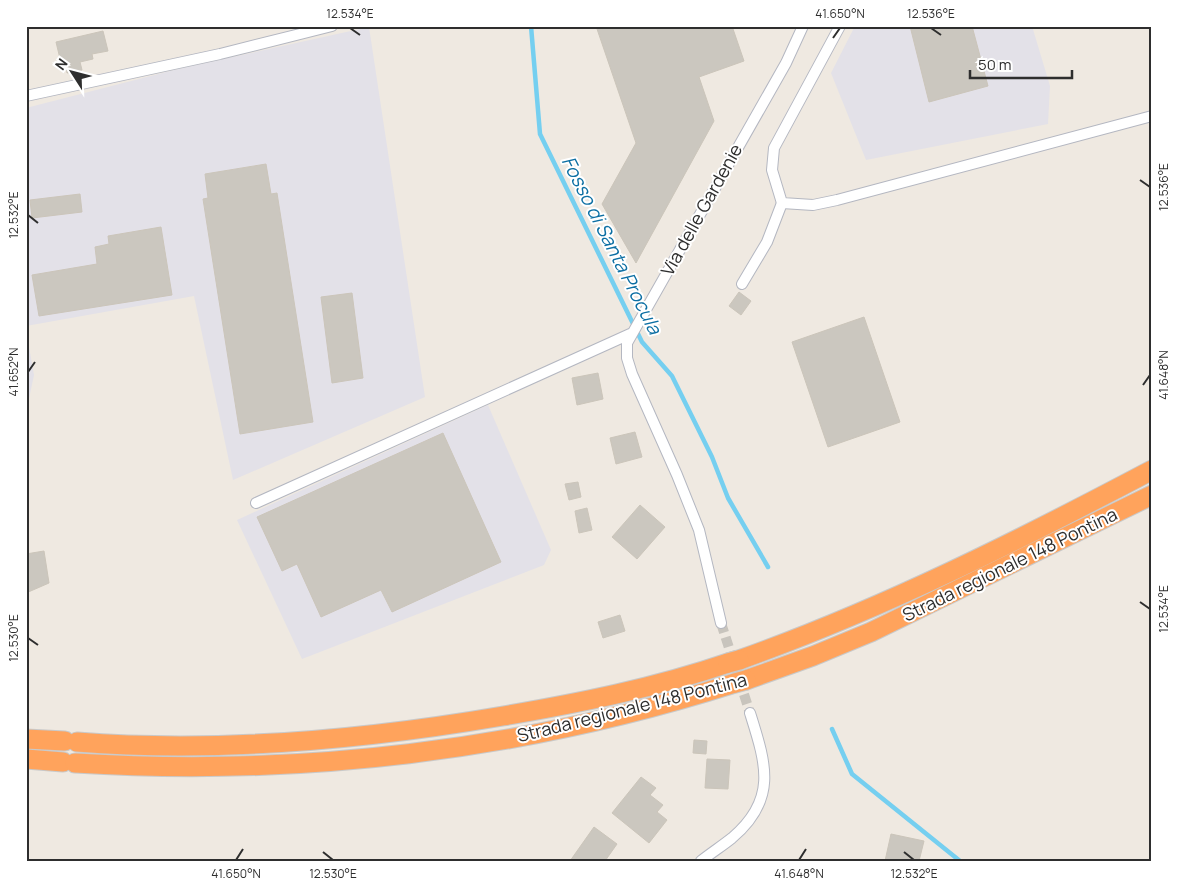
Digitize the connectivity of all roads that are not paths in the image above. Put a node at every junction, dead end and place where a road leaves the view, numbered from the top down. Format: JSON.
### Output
{"nodes":[{"id":1,"x":332,"y":26,"type":"edge"},
{"id":2,"x":803,"y":26,"type":"edge"},
{"id":3,"x":840,"y":26,"type":"edge"},
{"id":4,"x":26,"y":96,"type":"edge"},
{"id":5,"x":1152,"y":116,"type":"edge"},
{"id":6,"x":782,"y":203,"type":"junction"},
{"id":7,"x":742,"y":284,"type":"dead end"},
{"id":8,"x":630,"y":334,"type":"junction"},
{"id":9,"x":1152,"y":470,"type":"edge"},
{"id":10,"x":1152,"y":495,"type":"edge"},
{"id":11,"x":256,"y":503,"type":"dead end"},
{"id":12,"x":721,"y":623,"type":"tunnel mouth"},
{"id":13,"x":750,"y":713,"type":"tunnel mouth"},
{"id":14,"x":26,"y":739,"type":"edge"},
{"id":15,"x":26,"y":759,"type":"edge"},
{"id":16,"x":701,"y":861,"type":"edge"}],
"edges":[{"from":1,"to":4,"type":"street"},
{"from":2,"to":8,"type":"street","name":"Via delle Gardenie"},
{"from":3,"to":6,"type":"street"},
{"from":5,"to":6,"type":"street"},
{"from":6,"to":7,"type":"street"},
{"from":8,"to":11,"type":"street"},
{"from":8,"to":12,"type":"street","name":"Via delle Gardenie"},
{"from":9,"to":14,"type":"highway","name":"Strada regionale 148 Pontina"},
{"from":10,"to":15,"type":"highway","name":"Strada regionale 148 Pontina"},
{"from":13,"to":16,"type":"street"}]}
